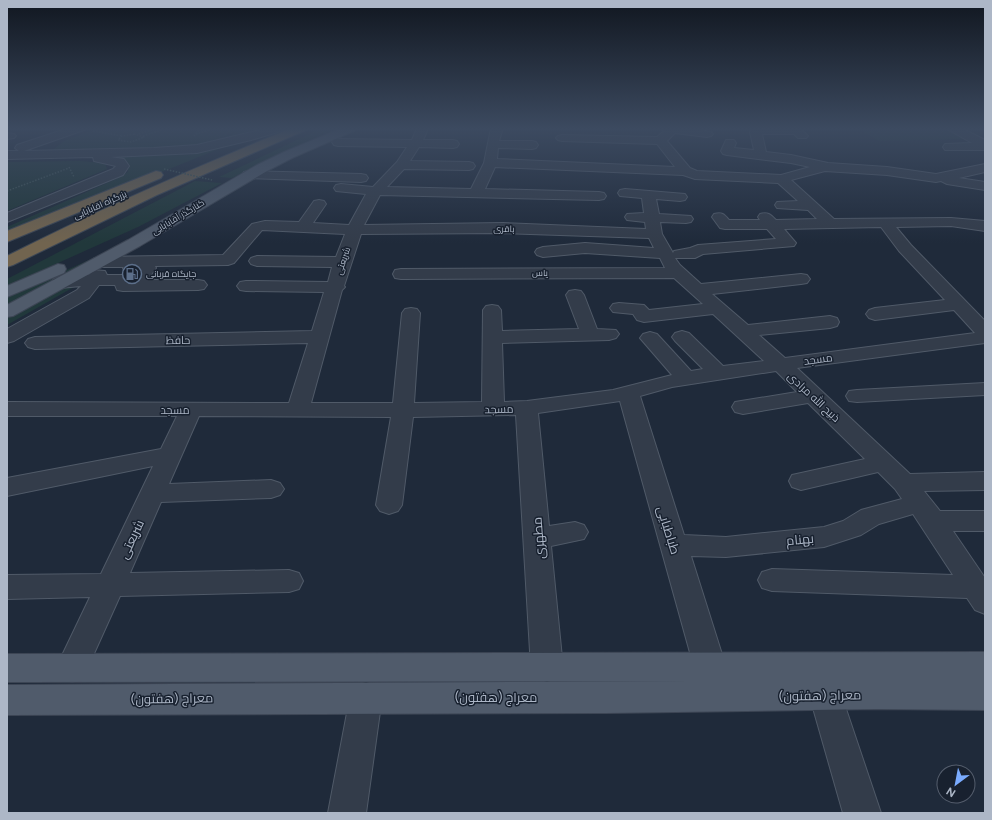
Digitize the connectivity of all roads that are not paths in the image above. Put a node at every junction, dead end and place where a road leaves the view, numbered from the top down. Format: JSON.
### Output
{"nodes":[{"id":1,"x":123,"y":166,"type":"edge"},
{"id":2,"x":180,"y":166,"type":"edge"},
{"id":3,"x":186,"y":166,"type":"edge"},
{"id":4,"x":210,"y":166,"type":"edge"},
{"id":5,"x":214,"y":166,"type":"edge"},
{"id":6,"x":266,"y":166,"type":"edge"},
{"id":7,"x":397,"y":166,"type":"edge"},
{"id":8,"x":488,"y":166,"type":"edge"},
{"id":9,"x":585,"y":166,"type":"edge"},
{"id":10,"x":686,"y":166,"type":"edge"},
{"id":11,"x":821,"y":166,"type":"edge"},
{"id":12,"x":824,"y":167,"type":"junction"},
{"id":13,"x":985,"y":168,"type":"edge"},
{"id":14,"x":693,"y":170,"type":"junction"},
{"id":15,"x":249,"y":175,"type":"junction"},
{"id":16,"x":936,"y":178,"type":"junction"},
{"id":17,"x":388,"y":179,"type":"junction"},
{"id":18,"x":782,"y":179,"type":"junction"},
{"id":19,"x":703,"y":186,"type":"dead end"},
{"id":20,"x":985,"y":186,"type":"edge"},
{"id":21,"x":341,"y":188,"type":"dead end"},
{"id":22,"x":376,"y":191,"type":"junction"},
{"id":23,"x":476,"y":193,"type":"junction"},
{"id":24,"x":624,"y":193,"type":"dead end"},
{"id":25,"x":599,"y":196,"type":"dead end"},
{"id":26,"x":649,"y":196,"type":"junction"},
{"id":27,"x":680,"y":197,"type":"dead end"},
{"id":28,"x":319,"y":204,"type":"dead end"},
{"id":29,"x":782,"y":205,"type":"dead end"},
{"id":30,"x":812,"y":206,"type":"junction"},
{"id":31,"x":504,"y":211,"type":"junction"},
{"id":32,"x":760,"y":212,"type":"dead end"},
{"id":33,"x":182,"y":215,"type":"junction"},
{"id":34,"x":558,"y":215,"type":"dead end"},
{"id":35,"x":719,"y":217,"type":"dead end"},
{"id":36,"x":7,"y":218,"type":"edge"},
{"id":37,"x":632,"y":218,"type":"dead end"},
{"id":38,"x":686,"y":219,"type":"dead end"},
{"id":39,"x":884,"y":222,"type":"junction"},
{"id":40,"x":830,"y":223,"type":"junction"},
{"id":41,"x":773,"y":224,"type":"junction"},
{"id":42,"x":653,"y":226,"type":"junction"},
{"id":43,"x":985,"y":226,"type":"edge"},
{"id":44,"x":303,"y":227,"type":"junction"},
{"id":45,"x":355,"y":230,"type":"junction"},
{"id":46,"x":558,"y":230,"type":"junction"},
{"id":47,"x":7,"y":237,"type":"edge"},
{"id":48,"x":7,"y":250,"type":"edge"},
{"id":49,"x":543,"y":252,"type":"dead end"},
{"id":50,"x":672,"y":254,"type":"junction"},
{"id":51,"x":258,"y":261,"type":"dead end"},
{"id":52,"x":7,"y":262,"type":"edge"},
{"id":53,"x":342,"y":262,"type":"junction"},
{"id":54,"x":103,"y":265,"type":"junction"},
{"id":55,"x":739,"y":268,"type":"dead end"},
{"id":56,"x":678,"y":273,"type":"junction"},
{"id":57,"x":7,"y":274,"type":"edge"},
{"id":58,"x":401,"y":274,"type":"dead end"},
{"id":59,"x":801,"y":279,"type":"dead end"},
{"id":60,"x":60,"y":283,"type":"junction"},
{"id":61,"x":92,"y":283,"type":"junction"},
{"id":62,"x":755,"y":284,"type":"junction"},
{"id":63,"x":198,"y":285,"type":"dead end"},
{"id":64,"x":246,"y":286,"type":"dead end"},
{"id":65,"x":336,"y":287,"type":"junction"},
{"id":66,"x":696,"y":290,"type":"junction"},
{"id":67,"x":7,"y":292,"type":"edge"},
{"id":68,"x":575,"y":295,"type":"dead end"},
{"id":69,"x":958,"y":304,"type":"junction"},
{"id":70,"x":619,"y":308,"type":"dead end"},
{"id":71,"x":717,"y":308,"type":"junction"},
{"id":72,"x":492,"y":310,"type":"dead end"},
{"id":73,"x":7,"y":312,"type":"edge"},
{"id":74,"x":411,"y":313,"type":"dead end"},
{"id":75,"x":875,"y":314,"type":"dead end"},
{"id":76,"x":830,"y":322,"type":"dead end"},
{"id":77,"x":983,"y":329,"type":"edge"},
{"id":78,"x":743,"y":331,"type":"junction"},
{"id":79,"x":590,"y":334,"type":"junction"},
{"id":80,"x":608,"y":334,"type":"dead end"},
{"id":81,"x":7,"y":337,"type":"edge"},
{"id":82,"x":320,"y":337,"type":"junction"},
{"id":83,"x":493,"y":337,"type":"junction"},
{"id":84,"x":682,"y":337,"type":"dead end"},
{"id":85,"x":650,"y":338,"type":"dead end"},
{"id":86,"x":35,"y":343,"type":"dead end"},
{"id":87,"x":780,"y":364,"type":"junction"},
{"id":88,"x":718,"y":373,"type":"junction"},
{"id":89,"x":686,"y":378,"type":"junction"},
{"id":90,"x":985,"y":389,"type":"edge"},
{"id":91,"x":628,"y":392,"type":"junction"},
{"id":92,"x":814,"y":396,"type":"junction"},
{"id":93,"x":857,"y":396,"type":"dead end"},
{"id":94,"x":743,"y":407,"type":"dead end"},
{"id":95,"x":527,"y":408,"type":"junction"},
{"id":96,"x":7,"y":409,"type":"edge"},
{"id":97,"x":493,"y":409,"type":"junction"},
{"id":98,"x":191,"y":410,"type":"junction"},
{"id":99,"x":298,"y":410,"type":"junction"},
{"id":100,"x":403,"y":410,"type":"junction"},
{"id":101,"x":170,"y":455,"type":"junction"},
{"id":102,"x":884,"y":463,"type":"junction"},
{"id":103,"x":801,"y":481,"type":"dead end"},
{"id":104,"x":985,"y":481,"type":"edge"},
{"id":105,"x":7,"y":487,"type":"edge"},
{"id":106,"x":271,"y":489,"type":"dead end"},
{"id":107,"x":152,"y":494,"type":"junction"},
{"id":108,"x":919,"y":502,"type":"junction"},
{"id":109,"x":389,"y":505,"type":"dead end"},
{"id":110,"x":985,"y":521,"type":"edge"},
{"id":111,"x":575,"y":532,"type":"dead end"},
{"id":112,"x":538,"y":538,"type":"junction"},
{"id":113,"x":674,"y":545,"type":"junction"},
{"id":114,"x":772,"y":580,"type":"dead end"},
{"id":115,"x":289,"y":581,"type":"dead end"},
{"id":116,"x":110,"y":585,"type":"junction"},
{"id":117,"x":7,"y":587,"type":"edge"},
{"id":118,"x":980,"y":595,"type":"edge"},
{"id":119,"x":985,"y":666,"type":"edge"},
{"id":120,"x":710,"y":667,"type":"junction"},
{"id":121,"x":7,"y":668,"type":"edge"},
{"id":122,"x":72,"y":668,"type":"junction"},
{"id":123,"x":549,"y":683,"type":"junction"},
{"id":124,"x":825,"y":694,"type":"junction"},
{"id":125,"x":985,"y":695,"type":"edge"},
{"id":126,"x":366,"y":697,"type":"junction"},
{"id":127,"x":7,"y":700,"type":"edge"},
{"id":128,"x":347,"y":813,"type":"edge"},
{"id":129,"x":862,"y":813,"type":"edge"}],
"edges":[{"from":1,"to":36,"type":"street"},
{"from":2,"to":47,"type":"highway"},
{"from":3,"to":48,"type":"highway","name":"بزرگراه اقابابایی"},
{"from":4,"to":52,"type":"highway","name":"بزرگراه اقابابایی"},
{"from":5,"to":57,"type":"highway"},
{"from":6,"to":15,"type":"main road","name":"کنارگذر آقابابایی"},
{"from":7,"to":17,"type":"street","name":"شریعتی"},
{"from":8,"to":23,"type":"street"},
{"from":9,"to":14,"type":"street"},
{"from":10,"to":14,"type":"street"},
{"from":11,"to":12,"type":"street"},
{"from":12,"to":16,"type":"street"},
{"from":12,"to":18,"type":"street"},
{"from":13,"to":16,"type":"street"},
{"from":14,"to":18,"type":"street"},
{"from":14,"to":19,"type":"street"},
{"from":15,"to":17,"type":"street"},
{"from":15,"to":33,"type":"main road","name":"کنارگذر آقابابایی"},
{"from":16,"to":20,"type":"street"},
{"from":17,"to":22,"type":"street","name":"شریعتی"},
{"from":18,"to":30,"type":"street"},
{"from":21,"to":22,"type":"street"},
{"from":22,"to":23,"type":"street"},
{"from":22,"to":45,"type":"street","name":"شریعتی"},
{"from":23,"to":31,"type":"street"},
{"from":24,"to":26,"type":"street"},
{"from":25,"to":31,"type":"street"},
{"from":26,"to":27,"type":"street"},
{"from":26,"to":42,"type":"street","name":"ذبیح الله مرادی"},
{"from":28,"to":44,"type":"street"},
{"from":29,"to":30,"type":"street"},
{"from":30,"to":40,"type":"street"},
{"from":31,"to":45,"type":"street","name":"باقری"},
{"from":31,"to":46,"type":"street","name":"باقری"},
{"from":32,"to":41,"type":"street"},
{"from":33,"to":54,"type":"main road","name":"کنارگذر آقابابایی"},
{"from":33,"to":67,"type":"main road"},
{"from":34,"to":46,"type":"street"},
{"from":35,"to":41,"type":"street"},
{"from":37,"to":42,"type":"street"},
{"from":38,"to":42,"type":"street"},
{"from":39,"to":40,"type":"street"},
{"from":39,"to":43,"type":"street"},
{"from":39,"to":69,"type":"street"},
{"from":40,"to":41,"type":"street"},
{"from":41,"to":50,"type":"street"},
{"from":42,"to":46,"type":"street","name":"باقری"},
{"from":42,"to":50,"type":"street","name":"ذبیح الله مرادی"},
{"from":44,"to":45,"type":"street","name":"باقری"},
{"from":44,"to":54,"type":"street","name":"باقری"},
{"from":45,"to":53,"type":"street","name":"شریعتی"},
{"from":49,"to":50,"type":"street"},
{"from":50,"to":56,"type":"street","name":"ذبیح الله مرادی"},
{"from":51,"to":53,"type":"street"},
{"from":53,"to":65,"type":"street","name":"شریعتی"},
{"from":54,"to":60,"type":"main road","name":"کنارگذر آقابابایی"},
{"from":54,"to":61,"type":"street"},
{"from":54,"to":61,"type":"street"},
{"from":55,"to":62,"type":"street"},
{"from":56,"to":58,"type":"street","name":"یاس"},
{"from":56,"to":66,"type":"street","name":"ذبیح الله مرادی"},
{"from":59,"to":62,"type":"street"},
{"from":60,"to":61,"type":"street"},
{"from":60,"to":73,"type":"main road","name":"کنارگذر آقابابایی"},
{"from":61,"to":63,"type":"street"},
{"from":61,"to":81,"type":"street"},
{"from":62,"to":66,"type":"street"},
{"from":64,"to":65,"type":"street"},
{"from":65,"to":82,"type":"street","name":"شریعتی"},
{"from":66,"to":71,"type":"street","name":"ذبیح الله مرادی"},
{"from":68,"to":79,"type":"street"},
{"from":69,"to":75,"type":"street"},
{"from":69,"to":77,"type":"street"},
{"from":70,"to":71,"type":"street"},
{"from":71,"to":78,"type":"street","name":"ذبیح الله مرادی"},
{"from":72,"to":83,"type":"street"},
{"from":74,"to":100,"type":"street"},
{"from":76,"to":78,"type":"street"},
{"from":77,"to":87,"type":"street","name":"مسجد"},
{"from":78,"to":87,"type":"street","name":"ذبیح الله مرادی"},
{"from":79,"to":80,"type":"street"},
{"from":79,"to":83,"type":"street"},
{"from":82,"to":86,"type":"street","name":"حافظ"},
{"from":82,"to":99,"type":"street","name":"شریعتی"},
{"from":83,"to":97,"type":"street"},
{"from":84,"to":88,"type":"street"},
{"from":85,"to":89,"type":"street"},
{"from":87,"to":88,"type":"street","name":"مسجد"},
{"from":87,"to":92,"type":"street","name":"ذبیح الله مرادی"},
{"from":88,"to":89,"type":"street","name":"مسجد"},
{"from":89,"to":91,"type":"street","name":"مسجد"},
{"from":90,"to":93,"type":"street"},
{"from":91,"to":95,"type":"street","name":"مسجد"},
{"from":91,"to":113,"type":"street","name":"طباطبایی"},
{"from":92,"to":94,"type":"street"},
{"from":92,"to":102,"type":"street","name":"ذبیح الله مرادی"},
{"from":95,"to":97,"type":"street","name":"مسجد"},
{"from":95,"to":112,"type":"street","name":"مطهری"},
{"from":96,"to":98,"type":"street","name":"مسجد"},
{"from":97,"to":100,"type":"street","name":"مسجد"},
{"from":98,"to":99,"type":"street","name":"مسجد"},
{"from":98,"to":101,"type":"street","name":"شریعتی"},
{"from":99,"to":100,"type":"street","name":"مسجد"},
{"from":100,"to":109,"type":"street"},
{"from":101,"to":105,"type":"street"},
{"from":101,"to":107,"type":"street","name":"شریعتی"},
{"from":102,"to":103,"type":"street"},
{"from":102,"to":108,"type":"street","name":"ذبیح الله مرادی"},
{"from":104,"to":108,"type":"street"},
{"from":106,"to":107,"type":"street"},
{"from":107,"to":116,"type":"street","name":"شریعتی"},
{"from":108,"to":110,"type":"street"},
{"from":108,"to":113,"type":"street","name":"بهنام"},
{"from":108,"to":118,"type":"street","name":"ذبیح الله مرادی"},
{"from":111,"to":112,"type":"street"},
{"from":112,"to":123,"type":"street","name":"مطهری"},
{"from":113,"to":120,"type":"street","name":"طباطبایی"},
{"from":114,"to":118,"type":"street"},
{"from":115,"to":116,"type":"street"},
{"from":116,"to":117,"type":"street"},
{"from":116,"to":122,"type":"street","name":"شریعتی"},
{"from":119,"to":120,"type":"main road","name":"معراج (هفتون)"},
{"from":120,"to":123,"type":"main road","name":"معراج (هفتون)"},
{"from":121,"to":122,"type":"main road","name":"معراج (هفتون)"},
{"from":122,"to":123,"type":"main road","name":"معراج (هفتون)"},
{"from":123,"to":124,"type":"main road","name":"معراج (هفتون)"},
{"from":123,"to":126,"type":"main road","name":"معراج (هفتون)"},
{"from":124,"to":125,"type":"main road","name":"معراج (هفتون)"},
{"from":124,"to":129,"type":"street"},
{"from":126,"to":127,"type":"main road","name":"معراج (هفتون)"},
{"from":126,"to":128,"type":"street"}]}
